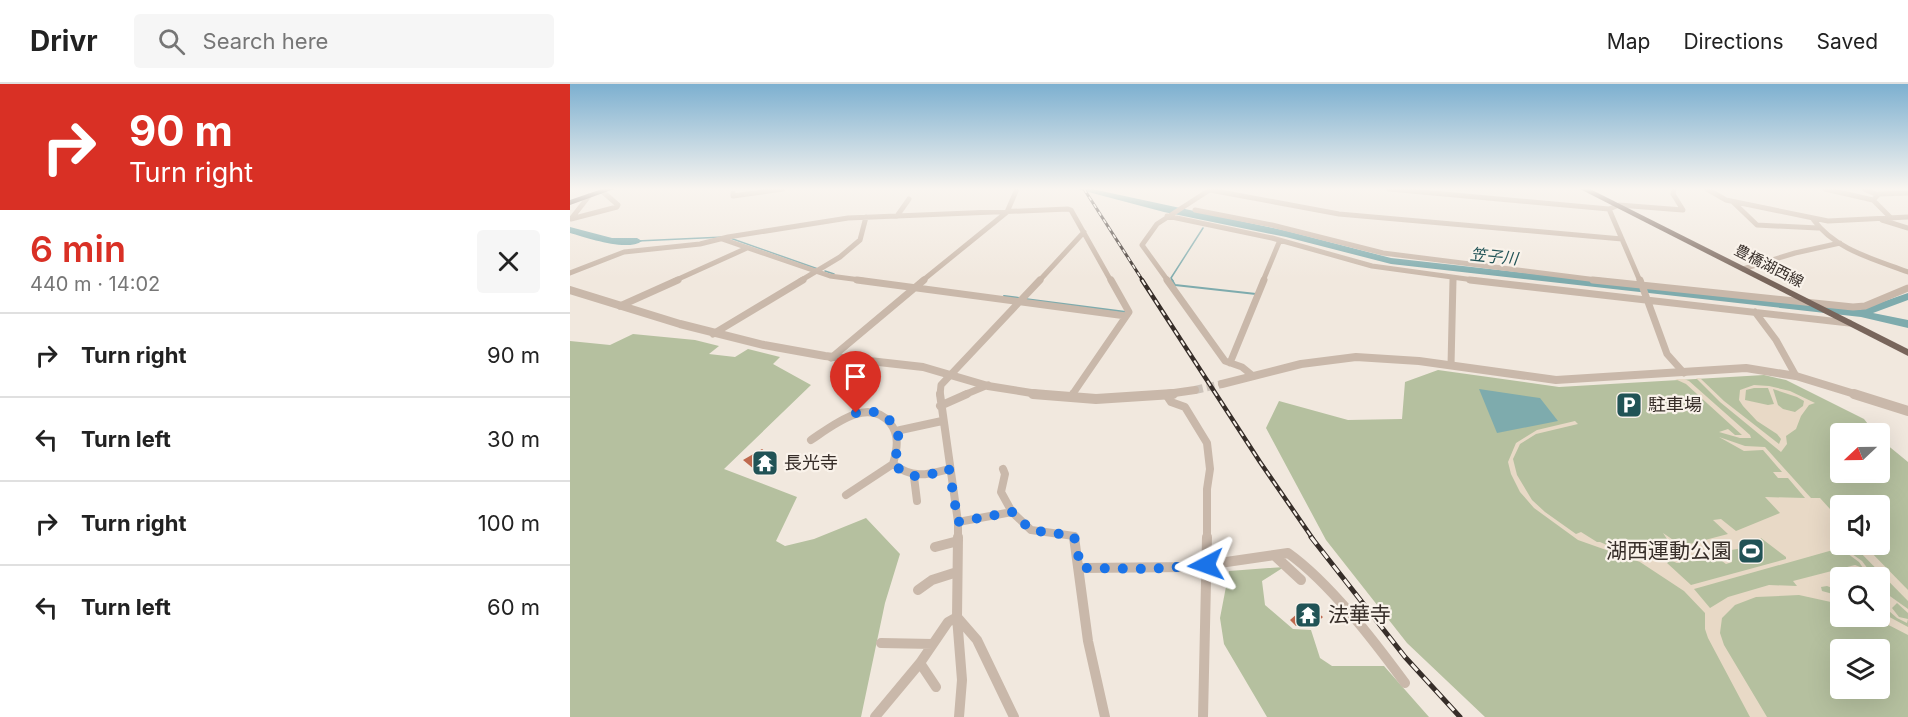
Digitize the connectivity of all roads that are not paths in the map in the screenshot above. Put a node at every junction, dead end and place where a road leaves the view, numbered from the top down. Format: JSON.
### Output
{"nodes":[{"id":1,"x":856,"y":219,"type":"edge"},
{"id":2,"x":866,"y":219,"type":"edge"},
{"id":3,"x":999,"y":219,"type":"edge"},
{"id":4,"x":1076,"y":219,"type":"edge"},
{"id":5,"x":1164,"y":219,"type":"edge"},
{"id":6,"x":1179,"y":219,"type":"edge"},
{"id":7,"x":1239,"y":219,"type":"edge"},
{"id":8,"x":1389,"y":219,"type":"edge"},
{"id":9,"x":1615,"y":219,"type":"edge"},
{"id":10,"x":1636,"y":219,"type":"edge"},
{"id":11,"x":1750,"y":219,"type":"edge"},
{"id":12,"x":1813,"y":219,"type":"joint"},
{"id":13,"x":1881,"y":219,"type":"joint"},
{"id":14,"x":1818,"y":228,"type":"junction"},
{"id":15,"x":1908,"y":228,"type":"edge"},
{"id":16,"x":1084,"y":232,"type":"junction"},
{"id":17,"x":724,"y":238,"type":"junction"},
{"id":18,"x":1280,"y":240,"type":"junction"},
{"id":19,"x":1622,"y":240,"type":"junction"},
{"id":20,"x":1840,"y":243,"type":"junction"},
{"id":21,"x":747,"y":248,"type":"junction"},
{"id":22,"x":1743,"y":269,"type":"junction"},
{"id":23,"x":819,"y":272,"type":"junction"},
{"id":24,"x":1908,"y":272,"type":"edge"},
{"id":25,"x":570,"y":273,"type":"edge"},
{"id":26,"x":1453,"y":278,"type":"junction"},
{"id":27,"x":1643,"y":286,"type":"junction"},
{"id":28,"x":913,"y":288,"type":"junction"},
{"id":29,"x":1908,"y":288,"type":"edge"},
{"id":30,"x":570,"y":290,"type":"edge"},
{"id":31,"x":1648,"y":298,"type":"junction"},
{"id":32,"x":1020,"y":301,"type":"junction"},
{"id":33,"x":1811,"y":304,"type":"junction"},
{"id":34,"x":620,"y":306,"type":"junction"},
{"id":35,"x":1755,"y":312,"type":"junction"},
{"id":36,"x":1126,"y":316,"type":"junction"},
{"id":37,"x":1845,"y":321,"type":"junction"},
{"id":38,"x":713,"y":334,"type":"junction"},
{"id":39,"x":1908,"y":353,"type":"edge"},
{"id":40,"x":831,"y":358,"type":"junction"},
{"id":41,"x":1230,"y":363,"type":"junction"},
{"id":42,"x":1451,"y":365,"type":"junction"},
{"id":43,"x":1684,"y":373,"type":"junction"},
{"id":44,"x":952,"y":374,"type":"junction"},
{"id":45,"x":1254,"y":376,"type":"junction"},
{"id":46,"x":1796,"y":376,"type":"junction"},
{"id":47,"x":1222,"y":384,"type":"tunnel mouth"},
{"id":48,"x":988,"y":385,"type":"junction"},
{"id":49,"x":1195,"y":390,"type":"tunnel mouth"},
{"id":50,"x":1072,"y":396,"type":"junction"},
{"id":51,"x":1167,"y":396,"type":"junction"},
{"id":52,"x":940,"y":406,"type":"junction"},
{"id":53,"x":1908,"y":411,"type":"edge"},
{"id":54,"x":942,"y":421,"type":"junction"},
{"id":55,"x":896,"y":431,"type":"junction"},
{"id":56,"x":811,"y":440,"type":"dead end"},
{"id":57,"x":893,"y":464,"type":"junction"},
{"id":58,"x":949,"y":469,"type":"junction"},
{"id":59,"x":1003,"y":469,"type":"dead end"},
{"id":60,"x":914,"y":477,"type":"junction"},
{"id":61,"x":846,"y":495,"type":"dead end"},
{"id":62,"x":917,"y":501,"type":"dead end"},
{"id":63,"x":1012,"y":512,"type":"junction"},
{"id":64,"x":958,"y":522,"type":"junction"},
{"id":65,"x":957,"y":541,"type":"junction"},
{"id":66,"x":935,"y":547,"type":"dead end"},
{"id":67,"x":1274,"y":555,"type":"junction"},
{"id":68,"x":1206,"y":565,"type":"junction"},
{"id":69,"x":1081,"y":568,"type":"junction"},
{"id":70,"x":957,"y":572,"type":"junction"},
{"id":71,"x":1301,"y":580,"type":"dead end"},
{"id":72,"x":918,"y":590,"type":"dead end"},
{"id":73,"x":957,"y":617,"type":"junction"},
{"id":74,"x":881,"y":643,"type":"dead end"},
{"id":75,"x":933,"y":644,"type":"junction"},
{"id":76,"x":920,"y":663,"type":"junction"},
{"id":77,"x":1405,"y":683,"type":"dead end"},
{"id":78,"x":936,"y":687,"type":"dead end"},
{"id":79,"x":875,"y":717,"type":"edge"},
{"id":80,"x":959,"y":717,"type":"edge"},
{"id":81,"x":1014,"y":717,"type":"edge"},
{"id":82,"x":1105,"y":717,"type":"edge"},
{"id":83,"x":1203,"y":717,"type":"edge"}],
"edges":[{"from":1,"to":17,"type":"street"},
{"from":2,"to":23,"type":"street"},
{"from":3,"to":28,"type":"street"},
{"from":4,"to":16,"type":"street"},
{"from":5,"to":41,"type":"street"},
{"from":6,"to":18,"type":"street"},
{"from":7,"to":27,"type":"street"},
{"from":8,"to":19,"type":"street"},
{"from":9,"to":19,"type":"street"},
{"from":10,"to":22,"type":"main road","name":"豊橋湖西線"},
{"from":11,"to":14,"type":"street"},
{"from":12,"to":13,"type":"street"},
{"from":12,"to":14,"type":"street"},
{"from":13,"to":15,"type":"street"},
{"from":14,"to":20,"type":"street"},
{"from":16,"to":32,"type":"street"},
{"from":16,"to":36,"type":"street"},
{"from":17,"to":21,"type":"street"},
{"from":17,"to":25,"type":"street"},
{"from":18,"to":26,"type":"street"},
{"from":18,"to":41,"type":"street"},
{"from":19,"to":27,"type":"street"},
{"from":20,"to":22,"type":"street"},
{"from":20,"to":24,"type":"street"},
{"from":21,"to":23,"type":"street"},
{"from":21,"to":34,"type":"street"},
{"from":22,"to":33,"type":"main road","name":"豊橋湖西線"},
{"from":23,"to":28,"type":"street"},
{"from":23,"to":38,"type":"street"},
{"from":26,"to":31,"type":"street"},
{"from":26,"to":42,"type":"street"},
{"from":27,"to":31,"type":"street"},
{"from":27,"to":33,"type":"street"},
{"from":28,"to":32,"type":"street"},
{"from":28,"to":40,"type":"street"},
{"from":29,"to":33,"type":"street"},
{"from":30,"to":34,"type":"street"},
{"from":31,"to":35,"type":"street"},
{"from":31,"to":43,"type":"street"},
{"from":32,"to":36,"type":"street"},
{"from":32,"to":44,"type":"street"},
{"from":33,"to":37,"type":"main road","name":"豊橋湖西線"},
{"from":34,"to":38,"type":"street"},
{"from":35,"to":37,"type":"street"},
{"from":35,"to":46,"type":"street"},
{"from":36,"to":50,"type":"street"},
{"from":37,"to":39,"type":"main road","name":"豊橋湖西線"},
{"from":38,"to":40,"type":"street"},
{"from":40,"to":44,"type":"street"},
{"from":41,"to":45,"type":"street"},
{"from":42,"to":43,"type":"street"},
{"from":42,"to":45,"type":"street"},
{"from":43,"to":46,"type":"street"},
{"from":44,"to":48,"type":"street"},
{"from":44,"to":52,"type":"street"},
{"from":45,"to":47,"type":"street"},
{"from":46,"to":53,"type":"street"},
{"from":48,"to":50,"type":"street"},
{"from":48,"to":52,"type":"street"},
{"from":49,"to":51,"type":"street"},
{"from":50,"to":51,"type":"street"},
{"from":51,"to":68,"type":"street"},
{"from":52,"to":54,"type":"street"},
{"from":54,"to":55,"type":"street"},
{"from":54,"to":58,"type":"street"},
{"from":55,"to":56,"type":"street"},
{"from":55,"to":57,"type":"street"},
{"from":57,"to":60,"type":"street"},
{"from":57,"to":61,"type":"street"},
{"from":58,"to":60,"type":"street"},
{"from":58,"to":64,"type":"street"},
{"from":59,"to":63,"type":"street"},
{"from":60,"to":62,"type":"street"},
{"from":63,"to":64,"type":"street"},
{"from":63,"to":69,"type":"street"},
{"from":64,"to":65,"type":"street"},
{"from":65,"to":66,"type":"street"},
{"from":65,"to":70,"type":"street"},
{"from":67,"to":68,"type":"street"},
{"from":67,"to":71,"type":"street"},
{"from":67,"to":77,"type":"street"},
{"from":68,"to":69,"type":"street"},
{"from":68,"to":83,"type":"street"},
{"from":69,"to":82,"type":"street"},
{"from":70,"to":72,"type":"street"},
{"from":70,"to":73,"type":"street"},
{"from":73,"to":75,"type":"street"},
{"from":73,"to":80,"type":"street"},
{"from":73,"to":81,"type":"street"},
{"from":74,"to":75,"type":"street"},
{"from":75,"to":76,"type":"street"},
{"from":76,"to":78,"type":"street"},
{"from":76,"to":79,"type":"street"}]}
